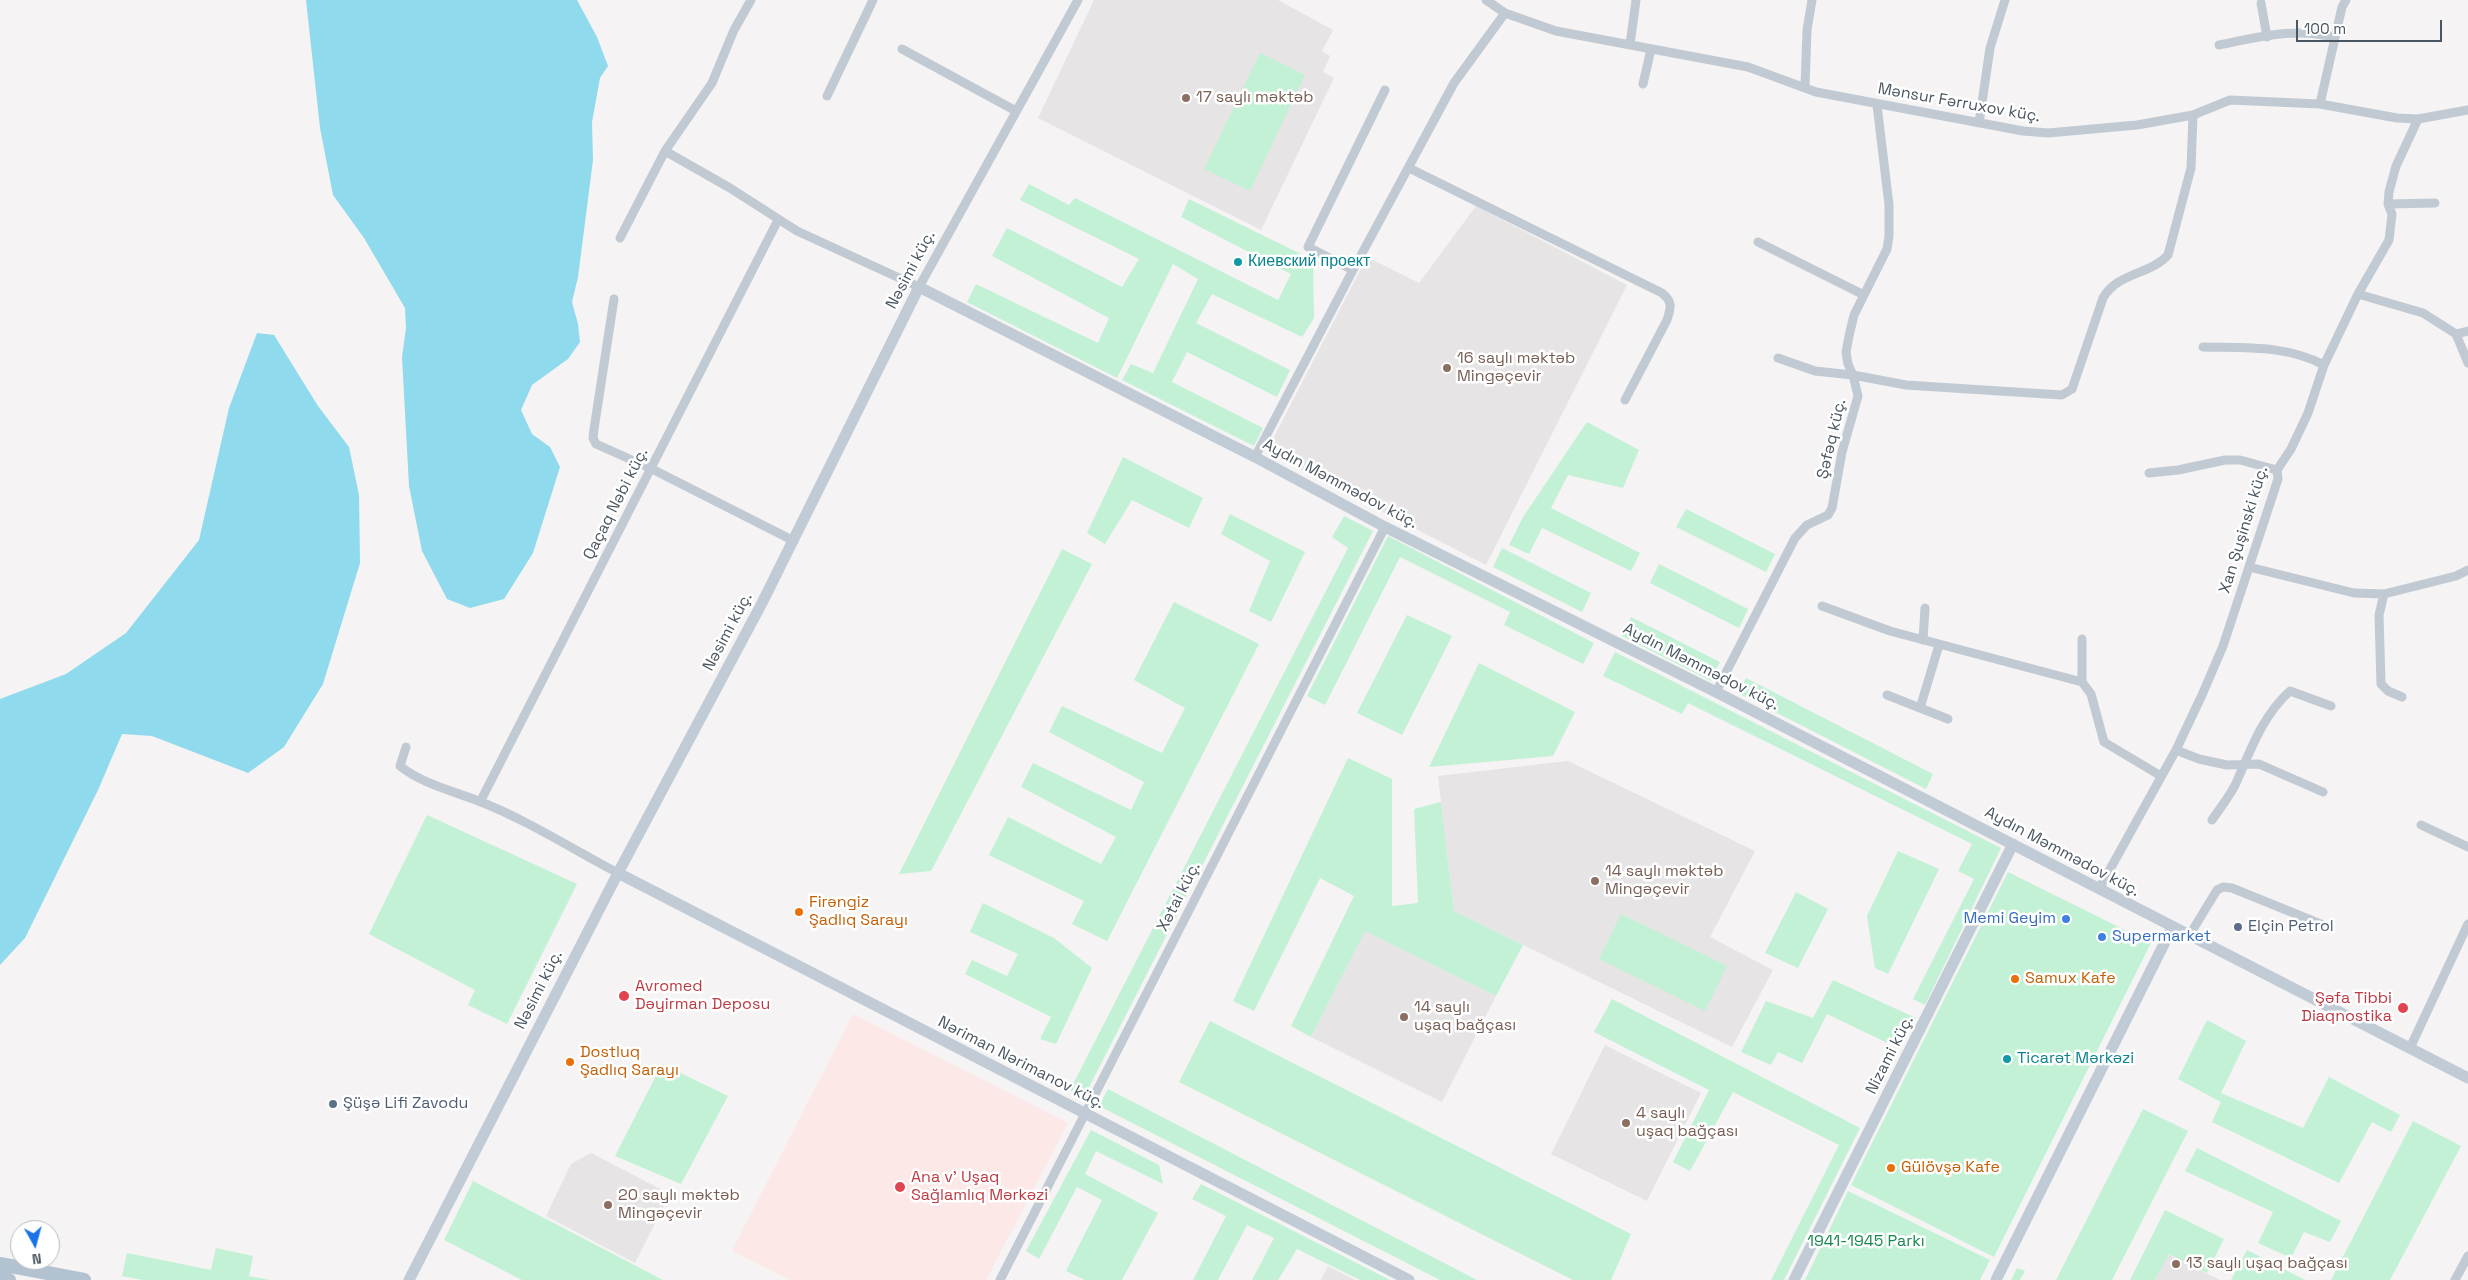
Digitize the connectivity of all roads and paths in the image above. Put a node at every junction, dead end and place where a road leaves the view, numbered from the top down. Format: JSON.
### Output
{"nodes":[{"id":1,"x":751,"y":0,"type":"edge"},
{"id":2,"x":873,"y":0,"type":"edge"},
{"id":3,"x":1078,"y":0,"type":"edge"},
{"id":4,"x":1486,"y":0,"type":"edge"},
{"id":5,"x":1636,"y":0,"type":"edge"},
{"id":6,"x":1812,"y":0,"type":"edge"},
{"id":7,"x":2005,"y":0,"type":"edge"},
{"id":8,"x":2346,"y":0,"type":"edge"},
{"id":9,"x":2261,"y":3,"type":"dead end"},
{"id":10,"x":1505,"y":13,"type":"junction"},
{"id":11,"x":2267,"y":37,"type":"junction"},
{"id":12,"x":2335,"y":38,"type":"junction"},
{"id":13,"x":1630,"y":45,"type":"junction"},
{"id":14,"x":2219,"y":45,"type":"dead end"},
{"id":15,"x":902,"y":49,"type":"dead end"},
{"id":16,"x":1651,"y":49,"type":"junction"},
{"id":17,"x":1644,"y":84,"type":"dead end"},
{"id":18,"x":1805,"y":87,"type":"junction"},
{"id":19,"x":1386,"y":90,"type":"dead end"},
{"id":20,"x":827,"y":96,"type":"dead end"},
{"id":21,"x":2320,"y":104,"type":"junction"},
{"id":22,"x":1877,"y":105,"type":"junction"},
{"id":23,"x":2468,"y":110,"type":"edge"},
{"id":24,"x":1016,"y":111,"type":"junction"},
{"id":25,"x":2192,"y":114,"type":"junction"},
{"id":26,"x":2418,"y":119,"type":"junction"},
{"id":27,"x":1979,"y":123,"type":"junction"},
{"id":28,"x":665,"y":151,"type":"junction"},
{"id":29,"x":1409,"y":168,"type":"junction"},
{"id":30,"x":2435,"y":203,"type":"dead end"},
{"id":31,"x":2388,"y":204,"type":"junction"},
{"id":32,"x":778,"y":220,"type":"junction"},
{"id":33,"x":620,"y":238,"type":"dead end"},
{"id":34,"x":1758,"y":242,"type":"dead end"},
{"id":35,"x":1353,"y":270,"type":"junction"},
{"id":36,"x":919,"y":287,"type":"junction"},
{"id":37,"x":2358,"y":294,"type":"junction"},
{"id":38,"x":1864,"y":295,"type":"junction"},
{"id":39,"x":614,"y":299,"type":"dead end"},
{"id":40,"x":2468,"y":331,"type":"edge"},
{"id":41,"x":2456,"y":334,"type":"junction"},
{"id":42,"x":2204,"y":347,"type":"dead end"},
{"id":43,"x":1778,"y":358,"type":"dead end"},
{"id":44,"x":2468,"y":362,"type":"edge"},
{"id":45,"x":2324,"y":365,"type":"junction"},
{"id":46,"x":1853,"y":375,"type":"junction"},
{"id":47,"x":1625,"y":400,"type":"dead end"},
{"id":48,"x":1255,"y":458,"type":"junction"},
{"id":49,"x":652,"y":469,"type":"junction"},
{"id":50,"x":2277,"y":470,"type":"junction"},
{"id":51,"x":2149,"y":472,"type":"dead end"},
{"id":52,"x":1385,"y":527,"type":"junction"},
{"id":53,"x":794,"y":540,"type":"junction"},
{"id":54,"x":2249,"y":567,"type":"junction"},
{"id":55,"x":2468,"y":570,"type":"edge"},
{"id":56,"x":2384,"y":594,"type":"junction"},
{"id":57,"x":1822,"y":606,"type":"dead end"},
{"id":58,"x":1925,"y":608,"type":"dead end"},
{"id":59,"x":2082,"y":639,"type":"dead end"},
{"id":60,"x":1923,"y":640,"type":"junction"},
{"id":61,"x":1939,"y":645,"type":"junction"},
{"id":62,"x":2082,"y":682,"type":"junction"},
{"id":63,"x":1716,"y":692,"type":"junction"},
{"id":64,"x":1887,"y":695,"type":"dead end"},
{"id":65,"x":2402,"y":697,"type":"dead end"},
{"id":66,"x":2331,"y":706,"type":"dead end"},
{"id":67,"x":1920,"y":708,"type":"junction"},
{"id":68,"x":1948,"y":719,"type":"dead end"},
{"id":69,"x":406,"y":747,"type":"dead end"},
{"id":70,"x":2176,"y":750,"type":"junction"},
{"id":71,"x":2243,"y":764,"type":"junction"},
{"id":72,"x":2161,"y":776,"type":"junction"},
{"id":73,"x":2323,"y":792,"type":"dead end"},
{"id":74,"x":480,"y":802,"type":"junction"},
{"id":75,"x":2212,"y":820,"type":"dead end"},
{"id":76,"x":2421,"y":825,"type":"dead end"},
{"id":77,"x":2013,"y":844,"type":"junction"},
{"id":78,"x":2468,"y":847,"type":"edge"},
{"id":79,"x":618,"y":873,"type":"junction"},
{"id":80,"x":2099,"y":889,"type":"junction"},
{"id":81,"x":2468,"y":924,"type":"edge"},
{"id":82,"x":2328,"y":927,"type":"dead end"},
{"id":83,"x":2172,"y":928,"type":"junction"},
{"id":84,"x":2189,"y":936,"type":"junction"},
{"id":85,"x":2410,"y":1048,"type":"junction"},
{"id":86,"x":2468,"y":1078,"type":"edge"},
{"id":87,"x":1086,"y":1114,"type":"junction"},
{"id":88,"x":2468,"y":1256,"type":"edge"},
{"id":89,"x":0,"y":1264,"type":"edge"},
{"id":90,"x":0,"y":1278,"type":"edge"},
{"id":91,"x":9,"y":1280,"type":"edge"},
{"id":92,"x":84,"y":1280,"type":"edge"},
{"id":93,"x":409,"y":1280,"type":"edge"},
{"id":94,"x":1000,"y":1280,"type":"edge"},
{"id":95,"x":1409,"y":1280,"type":"edge"},
{"id":96,"x":1794,"y":1280,"type":"edge"},
{"id":97,"x":1996,"y":1280,"type":"edge"},
{"id":98,"x":2455,"y":1280,"type":"edge"}],
"edges":[{"from":1,"to":28,"type":"street"},
{"from":2,"to":20,"type":"street"},
{"from":3,"to":24,"type":"street","name":"Nəsimi küç."},
{"from":4,"to":10,"type":"street","name":"Mənsur Fərruxov küç."},
{"from":5,"to":13,"type":"street"},
{"from":6,"to":18,"type":"street"},
{"from":7,"to":27,"type":"street"},
{"from":8,"to":12,"type":"street"},
{"from":9,"to":11,"type":"street"},
{"from":10,"to":13,"type":"street","name":"Mənsur Fərruxov küç."},
{"from":10,"to":29,"type":"street"},
{"from":11,"to":12,"type":"street"},
{"from":11,"to":14,"type":"street"},
{"from":12,"to":21,"type":"street"},
{"from":13,"to":16,"type":"street","name":"Mənsur Fərruxov küç."},
{"from":15,"to":24,"type":"street"},
{"from":16,"to":17,"type":"street"},
{"from":16,"to":18,"type":"street","name":"Mənsur Fərruxov küç."},
{"from":18,"to":22,"type":"street","name":"Mənsur Fərruxov küç."},
{"from":19,"to":35,"type":"street"},
{"from":21,"to":25,"type":"street","name":"Mənsur Fərruxov küç."},
{"from":21,"to":26,"type":"street","name":"Mənsur Fərruxov küç."},
{"from":22,"to":27,"type":"street","name":"Mənsur Fərruxov küç."},
{"from":22,"to":38,"type":"street","name":"Şəfəq küç."},
{"from":23,"to":26,"type":"street","name":"Mənsur Fərruxov küç."},
{"from":24,"to":36,"type":"street","name":"Nəsimi küç."},
{"from":25,"to":27,"type":"street","name":"Mənsur Fərruxov küç."},
{"from":25,"to":46,"type":"street"},
{"from":26,"to":31,"type":"street","name":"Xan Şuşinski küç."},
{"from":28,"to":32,"type":"street"},
{"from":28,"to":33,"type":"street"},
{"from":29,"to":35,"type":"street"},
{"from":29,"to":47,"type":"street"},
{"from":30,"to":31,"type":"street"},
{"from":31,"to":37,"type":"street","name":"Xan Şuşinski küç."},
{"from":32,"to":36,"type":"street"},
{"from":32,"to":49,"type":"street","name":"Qaçaq Nəbi küç."},
{"from":34,"to":38,"type":"street"},
{"from":35,"to":48,"type":"street"},
{"from":36,"to":48,"type":"street","name":"Aydın Məmmədov küç."},
{"from":36,"to":53,"type":"street","name":"Nəsimi küç."},
{"from":37,"to":41,"type":"street"},
{"from":37,"to":45,"type":"street","name":"Xan Şuşinski küç."},
{"from":38,"to":46,"type":"street","name":"Şəfəq küç."},
{"from":39,"to":49,"type":"street"},
{"from":40,"to":41,"type":"street"},
{"from":41,"to":44,"type":"street"},
{"from":42,"to":45,"type":"street"},
{"from":43,"to":46,"type":"street"},
{"from":45,"to":50,"type":"street","name":"Xan Şuşinski küç."},
{"from":46,"to":63,"type":"street","name":"Şəfəq küç."},
{"from":48,"to":52,"type":"street","name":"Aydın Məmmədov küç."},
{"from":49,"to":53,"type":"street"},
{"from":49,"to":74,"type":"street","name":"Qaçaq Nəbi küç."},
{"from":50,"to":51,"type":"street"},
{"from":50,"to":54,"type":"street","name":"Xan Şuşinski küç."},
{"from":52,"to":63,"type":"street","name":"Aydın Məmmədov küç."},
{"from":52,"to":87,"type":"street","name":"Xətai küç."},
{"from":53,"to":79,"type":"street","name":"Nəsimi küç."},
{"from":54,"to":56,"type":"street"},
{"from":54,"to":70,"type":"street","name":"Xan Şuşinski küç."},
{"from":55,"to":56,"type":"street"},
{"from":56,"to":65,"type":"street"},
{"from":57,"to":60,"type":"street"},
{"from":58,"to":60,"type":"street"},
{"from":59,"to":62,"type":"street"},
{"from":60,"to":61,"type":"street"},
{"from":61,"to":62,"type":"street"},
{"from":61,"to":67,"type":"street"},
{"from":62,"to":72,"type":"street"},
{"from":63,"to":77,"type":"street","name":"Aydın Məmmədov küç."},
{"from":64,"to":67,"type":"street"},
{"from":66,"to":71,"type":"street"},
{"from":67,"to":68,"type":"street"},
{"from":69,"to":74,"type":"street"},
{"from":70,"to":71,"type":"street"},
{"from":70,"to":72,"type":"street","name":"Xan Şuşinski küç."},
{"from":71,"to":73,"type":"street"},
{"from":71,"to":75,"type":"street"},
{"from":72,"to":80,"type":"street","name":"Xan Şuşinski küç."},
{"from":74,"to":79,"type":"street"},
{"from":76,"to":78,"type":"street"},
{"from":77,"to":80,"type":"street","name":"Aydın Məmmədov küç."},
{"from":77,"to":96,"type":"street","name":"Nizami küç."},
{"from":79,"to":87,"type":"street","name":"Nəriman Nərimanov küç."},
{"from":79,"to":93,"type":"street","name":"Nəsimi küç."},
{"from":80,"to":83,"type":"street","name":"Aydın Məmmədov küç."},
{"from":81,"to":85,"type":"street"},
{"from":82,"to":84,"type":"street"},
{"from":83,"to":84,"type":"street","name":"Aydın Məmmədov küç."},
{"from":83,"to":97,"type":"street"},
{"from":84,"to":85,"type":"street","name":"Aydın Məmmədov küç."},
{"from":85,"to":86,"type":"street","name":"Aydın Məmmədov küç."},
{"from":87,"to":94,"type":"street","name":"Xətai küç."},
{"from":87,"to":95,"type":"street","name":"Nəriman Nərimanov küç."},
{"from":88,"to":98,"type":"street"},
{"from":89,"to":92,"type":"main road"},
{"from":90,"to":91,"type":"main road"}]}
